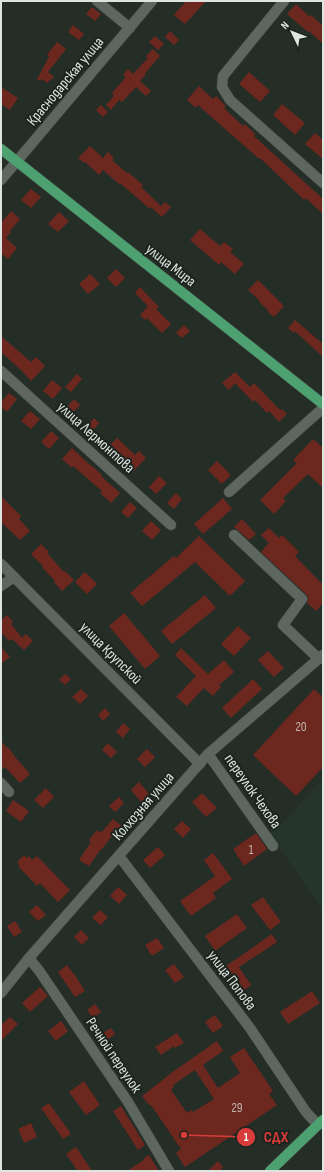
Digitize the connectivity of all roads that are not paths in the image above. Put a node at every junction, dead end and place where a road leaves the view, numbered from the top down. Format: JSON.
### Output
{"nodes":[{"id":1,"x":97,"y":1,"type":"edge"},
{"id":2,"x":152,"y":1,"type":"edge"},
{"id":3,"x":284,"y":1,"type":"edge"},
{"id":4,"x":130,"y":28,"type":"junction"},
{"id":5,"x":1,"y":148,"type":"edge"},
{"id":6,"x":17,"y":162,"type":"junction"},
{"id":7,"x":1,"y":180,"type":"edge"},
{"id":8,"x":323,"y":183,"type":"edge"},
{"id":9,"x":1,"y":371,"type":"edge"},
{"id":10,"x":323,"y":404,"type":"edge"},
{"id":11,"x":323,"y":408,"type":"edge"},
{"id":12,"x":229,"y":492,"type":"dead end"},
{"id":13,"x":171,"y":525,"type":"dead end"},
{"id":14,"x":234,"y":535,"type":"dead end"},
{"id":15,"x":1,"y":564,"type":"edge"},
{"id":16,"x":14,"y":577,"type":"junction"},
{"id":17,"x":1,"y":586,"type":"edge"},
{"id":18,"x":321,"y":657,"type":"edge"},
{"id":19,"x":208,"y":754,"type":"junction"},
{"id":20,"x":200,"y":764,"type":"junction"},
{"id":21,"x":1,"y":783,"type":"edge"},
{"id":22,"x":9,"y":792,"type":"dead end"},
{"id":23,"x":273,"y":846,"type":"dead end"},
{"id":24,"x":119,"y":856,"type":"junction"},
{"id":25,"x":29,"y":958,"type":"junction"},
{"id":26,"x":1,"y":993,"type":"edge"},
{"id":27,"x":321,"y":1123,"type":"edge"},
{"id":28,"x":170,"y":1171,"type":"edge"},
{"id":29,"x":270,"y":1171,"type":"edge"}],
"edges":[{"from":1,"to":4,"type":"street"},
{"from":2,"to":4,"type":"street","name":"Краснодарская улица"},
{"from":3,"to":8,"type":"street"},
{"from":4,"to":6,"type":"street","name":"Краснодарская улица"},
{"from":5,"to":6,"type":"main road","name":"улица Мира"},
{"from":6,"to":7,"type":"street","name":"Краснодарская улица"},
{"from":6,"to":10,"type":"main road","name":"улица Мира"},
{"from":9,"to":13,"type":"street","name":"улица Лермонтова"},
{"from":11,"to":12,"type":"street"},
{"from":14,"to":18,"type":"street"},
{"from":15,"to":16,"type":"street","name":"улица Крупской"},
{"from":16,"to":17,"type":"street"},
{"from":16,"to":20,"type":"street","name":"улица Крупской"},
{"from":18,"to":19,"type":"street","name":"Колхозная улица"},
{"from":19,"to":20,"type":"street","name":"Колхозная улица"},
{"from":19,"to":23,"type":"street","name":"переулок Чехова"},
{"from":20,"to":24,"type":"street","name":"Колхозная улица"},
{"from":21,"to":22,"type":"street"},
{"from":24,"to":25,"type":"street","name":"Колхозная улица"},
{"from":24,"to":27,"type":"street","name":"улица Попова"},
{"from":25,"to":26,"type":"street","name":"Колхозная улица"},
{"from":25,"to":28,"type":"street","name":"Речной переулок"},
{"from":27,"to":29,"type":"main road"}]}
